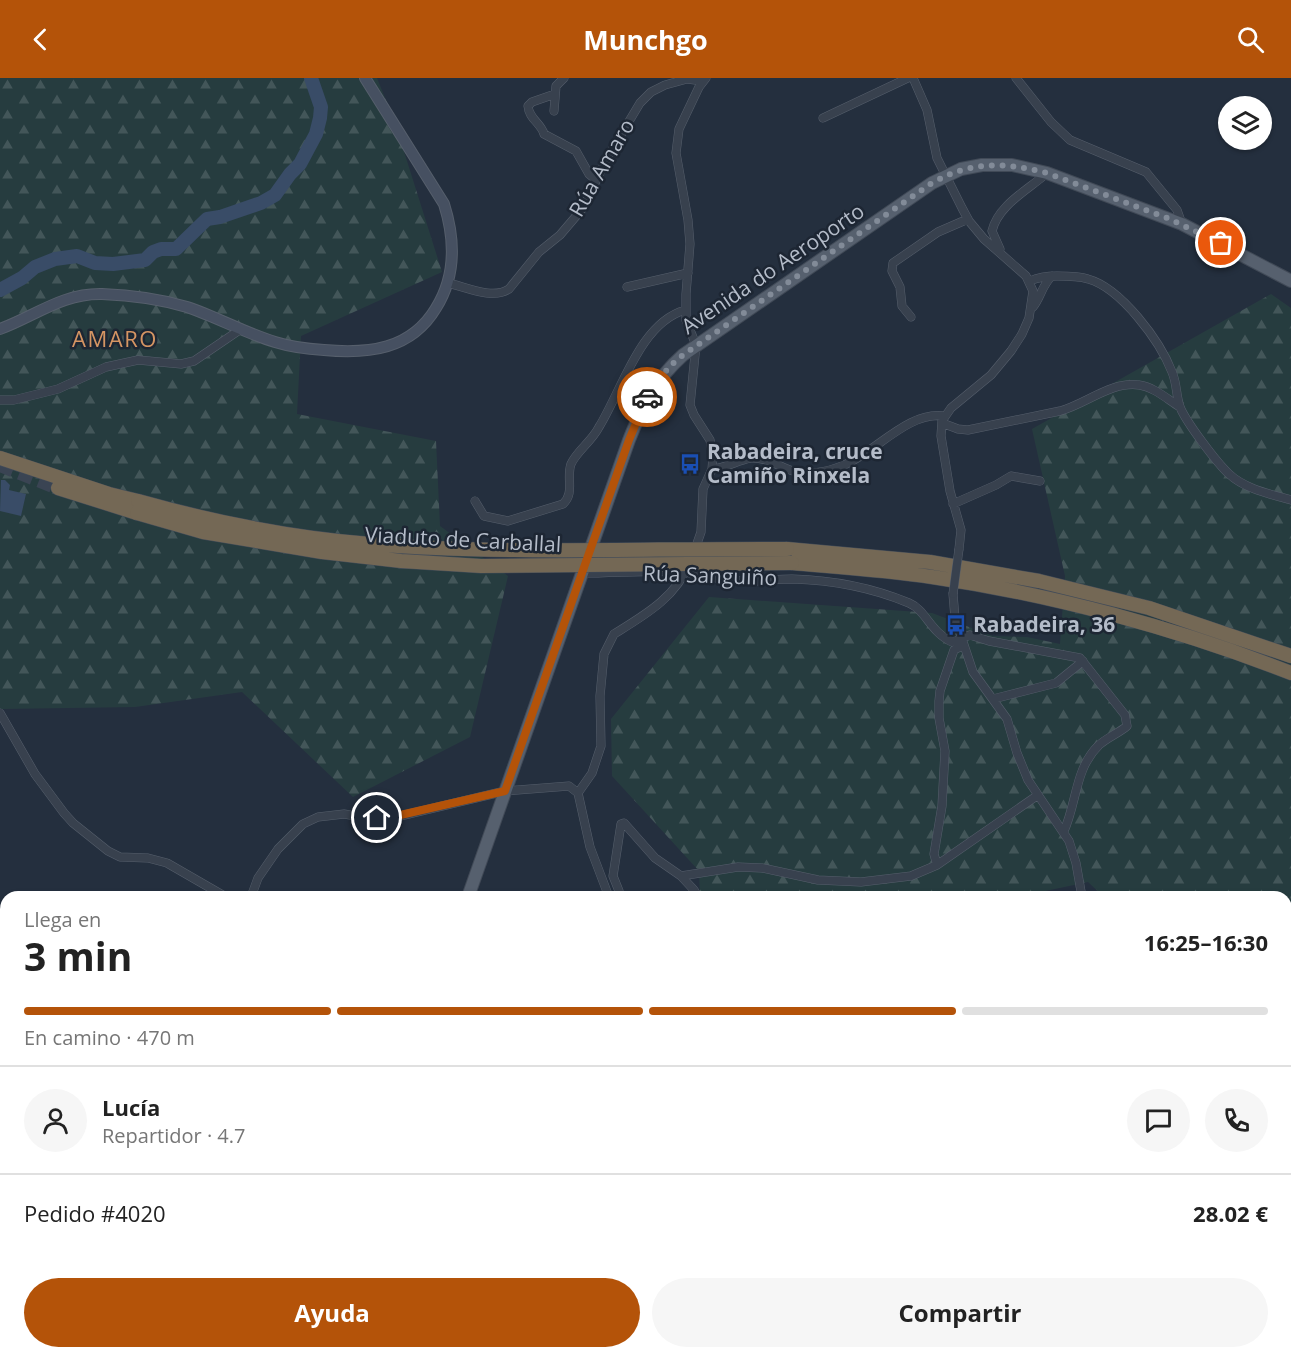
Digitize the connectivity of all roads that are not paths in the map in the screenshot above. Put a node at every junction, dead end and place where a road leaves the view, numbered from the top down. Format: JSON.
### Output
{"nodes":[{"id":1,"x":365,"y":78,"type":"edge"},
{"id":2,"x":564,"y":78,"type":"edge"},
{"id":3,"x":908,"y":78,"type":"edge"},
{"id":4,"x":913,"y":78,"type":"edge"},
{"id":5,"x":1016,"y":78,"type":"edge"},
{"id":6,"x":704,"y":80,"type":"edge"},
{"id":7,"x":662,"y":81,"type":"edge"},
{"id":8,"x":555,"y":94,"type":"junction"},
{"id":9,"x":554,"y":111,"type":"dead end"},
{"id":10,"x":823,"y":118,"type":"dead end"},
{"id":11,"x":1047,"y":173,"type":"junction"},
{"id":12,"x":945,"y":176,"type":"junction"},
{"id":13,"x":596,"y":180,"type":"junction"},
{"id":14,"x":968,"y":219,"type":"junction"},
{"id":15,"x":1182,"y":224,"type":"junction"},
{"id":16,"x":1001,"y":254,"type":"junction"},
{"id":17,"x":688,"y":273,"type":"junction"},
{"id":18,"x":1052,"y":276,"type":"junction"},
{"id":19,"x":1030,"y":281,"type":"junction"},
{"id":20,"x":1291,"y":281,"type":"edge"},
{"id":21,"x":448,"y":283,"type":"junction"},
{"id":22,"x":627,"y":287,"type":"dead end"},
{"id":23,"x":1032,"y":308,"type":"junction"},
{"id":24,"x":685,"y":310,"type":"junction"},
{"id":25,"x":911,"y":316,"type":"dead end"},
{"id":26,"x":0,"y":329,"type":"edge"},
{"id":27,"x":241,"y":329,"type":"junction"},
{"id":28,"x":696,"y":345,"type":"junction"},
{"id":29,"x":0,"y":400,"type":"edge"},
{"id":30,"x":1180,"y":407,"type":"junction"},
{"id":31,"x":943,"y":419,"type":"junction"},
{"id":32,"x":0,"y":458,"type":"edge"},
{"id":33,"x":712,"y":469,"type":"junction"},
{"id":34,"x":1040,"y":481,"type":"dead end"},
{"id":35,"x":58,"y":488,"type":"tunnel mouth"},
{"id":36,"x":1291,"y":500,"type":"edge"},
{"id":37,"x":475,"y":501,"type":"dead end"},
{"id":38,"x":953,"y":504,"type":"junction"},
{"id":39,"x":137,"y":507,"type":"junction"},
{"id":40,"x":789,"y":556,"type":"junction"},
{"id":41,"x":686,"y":572,"type":"junction"},
{"id":42,"x":583,"y":573,"type":"junction"},
{"id":43,"x":963,"y":641,"type":"junction"},
{"id":44,"x":1291,"y":656,"type":"edge"},
{"id":45,"x":1083,"y":661,"type":"junction"},
{"id":46,"x":1291,"y":673,"type":"edge"},
{"id":47,"x":993,"y":699,"type":"junction"},
{"id":48,"x":0,"y":713,"type":"edge"},
{"id":49,"x":505,"y":791,"type":"junction"},
{"id":50,"x":575,"y":791,"type":"junction"},
{"id":51,"x":1038,"y":795,"type":"junction"},
{"id":52,"x":1064,"y":831,"type":"junction"},
{"id":53,"x":937,"y":865,"type":"junction"},
{"id":54,"x":681,"y":876,"type":"junction"},
{"id":55,"x":216,"y":891,"type":"edge"},
{"id":56,"x":253,"y":891,"type":"edge"},
{"id":57,"x":470,"y":891,"type":"edge"},
{"id":58,"x":607,"y":891,"type":"edge"},
{"id":59,"x":619,"y":891,"type":"edge"},
{"id":60,"x":695,"y":891,"type":"edge"},
{"id":61,"x":1081,"y":891,"type":"edge"}],
"edges":[{"from":1,"to":21,"type":"main road"},
{"from":2,"to":8,"type":"street"},
{"from":3,"to":10,"type":"street"},
{"from":4,"to":12,"type":"street"},
{"from":5,"to":15,"type":"street"},
{"from":6,"to":7,"type":"street","name":"Rúa Amaro"},
{"from":6,"to":17,"type":"street"},
{"from":7,"to":13,"type":"street","name":"Rúa Amaro"},
{"from":8,"to":9,"type":"street"},
{"from":8,"to":13,"type":"street"},
{"from":11,"to":12,"type":"main road","name":"Avenida do Aeroporto"},
{"from":11,"to":15,"type":"main road","name":"Avenida do Aeroporto"},
{"from":11,"to":16,"type":"street"},
{"from":12,"to":14,"type":"street"},
{"from":12,"to":28,"type":"main road","name":"Avenida do Aeroporto"},
{"from":13,"to":21,"type":"street","name":"Rúa Amaro"},
{"from":14,"to":16,"type":"street"},
{"from":14,"to":25,"type":"street"},
{"from":15,"to":20,"type":"main road","name":"Avenida do Aeroporto"},
{"from":16,"to":19,"type":"street"},
{"from":17,"to":22,"type":"street"},
{"from":17,"to":24,"type":"street"},
{"from":18,"to":19,"type":"street"},
{"from":18,"to":23,"type":"street"},
{"from":18,"to":30,"type":"street"},
{"from":19,"to":23,"type":"street"},
{"from":21,"to":27,"type":"main road"},
{"from":23,"to":31,"type":"street"},
{"from":24,"to":28,"type":"street"},
{"from":24,"to":37,"type":"street"},
{"from":26,"to":27,"type":"main road"},
{"from":27,"to":29,"type":"street"},
{"from":28,"to":33,"type":"street"},
{"from":28,"to":42,"type":"main road","name":"Avenida do Aeroporto"},
{"from":30,"to":31,"type":"street"},
{"from":30,"to":36,"type":"street"},
{"from":31,"to":33,"type":"street"},
{"from":31,"to":38,"type":"street"},
{"from":32,"to":39,"type":"highway"},
{"from":33,"to":41,"type":"street"},
{"from":34,"to":38,"type":"street"},
{"from":35,"to":39,"type":"highway"},
{"from":38,"to":43,"type":"street","bridge":true},
{"from":39,"to":40,"type":"highway","name":"Viaduto de Carballal","bridge":true},
{"from":40,"to":44,"type":"highway"},
{"from":40,"to":46,"type":"highway"},
{"from":41,"to":42,"type":"street","name":"Rúa Sanguiño"},
{"from":41,"to":43,"type":"street","name":"Rúa Sanguiño"},
{"from":41,"to":50,"type":"street"},
{"from":42,"to":49,"type":"main road","name":"Avenida do Aeroporto"},
{"from":43,"to":45,"type":"street"},
{"from":43,"to":47,"type":"street"},
{"from":43,"to":53,"type":"street"},
{"from":45,"to":47,"type":"street"},
{"from":45,"to":52,"type":"street"},
{"from":47,"to":51,"type":"street"},
{"from":48,"to":55,"type":"street"},
{"from":49,"to":50,"type":"street"},
{"from":49,"to":56,"type":"street"},
{"from":49,"to":57,"type":"main road","name":"Avenida do Aeroporto"},
{"from":50,"to":58,"type":"street"},
{"from":51,"to":52,"type":"street"},
{"from":51,"to":53,"type":"street"},
{"from":52,"to":61,"type":"street"},
{"from":53,"to":54,"type":"street"},
{"from":54,"to":59,"type":"street"},
{"from":54,"to":60,"type":"street"}]}
